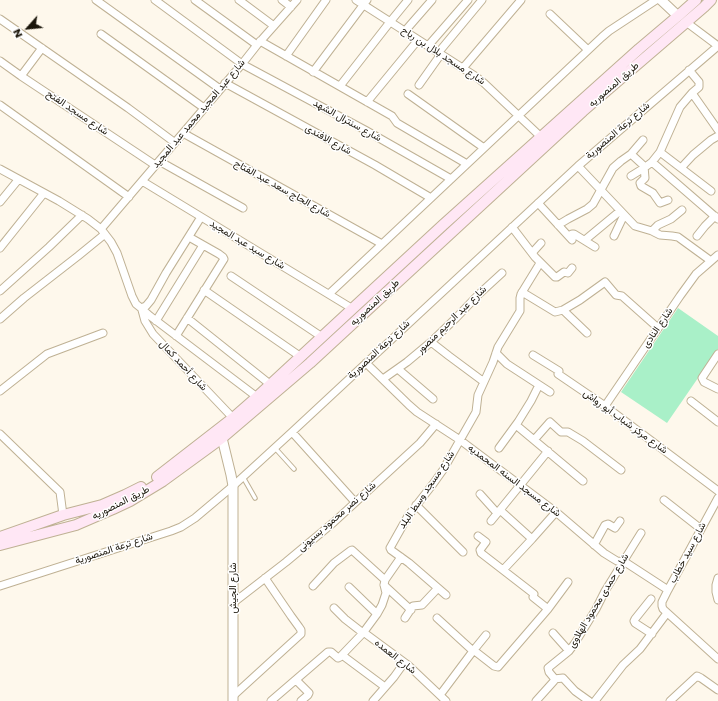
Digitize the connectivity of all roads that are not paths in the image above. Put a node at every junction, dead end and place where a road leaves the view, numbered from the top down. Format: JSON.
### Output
{"nodes":[{"id":1,"x":96,"y":0,"type":"edge"},
{"id":2,"x":155,"y":0,"type":"edge"},
{"id":3,"x":196,"y":0,"type":"edge"},
{"id":4,"x":239,"y":0,"type":"edge"},
{"id":5,"x":282,"y":0,"type":"edge"},
{"id":6,"x":297,"y":0,"type":"edge"},
{"id":7,"x":326,"y":0,"type":"edge"},
{"id":8,"x":356,"y":0,"type":"edge"},
{"id":9,"x":408,"y":0,"type":"edge"},
{"id":10,"x":432,"y":0,"type":"edge"},
{"id":11,"x":468,"y":0,"type":"edge"},
{"id":12,"x":482,"y":0,"type":"edge"},
{"id":13,"x":521,"y":0,"type":"edge"},
{"id":14,"x":656,"y":0,"type":"edge"},
{"id":15,"x":661,"y":0,"type":"edge"},
{"id":16,"x":696,"y":0,"type":"edge"},
{"id":17,"x":711,"y":0,"type":"edge"},
{"id":18,"x":365,"y":3,"type":"edge"},
{"id":19,"x":291,"y":7,"type":"junction"},
{"id":20,"x":550,"y":14,"type":"dead end"},
{"id":21,"x":0,"y":19,"type":"edge"},
{"id":22,"x":682,"y":19,"type":"junction"},
{"id":23,"x":390,"y":22,"type":"junction"},
{"id":24,"x":274,"y":26,"type":"junction"},
{"id":25,"x":405,"y":31,"type":"junction"},
{"id":26,"x":101,"y":34,"type":"dead end"},
{"id":27,"x":418,"y":40,"type":"junction"},
{"id":28,"x":258,"y":43,"type":"junction"},
{"id":29,"x":428,"y":46,"type":"junction"},
{"id":30,"x":718,"y":46,"type":"edge"},
{"id":31,"x":42,"y":48,"type":"junction"},
{"id":32,"x":588,"y":50,"type":"junction"},
{"id":33,"x":440,"y":53,"type":"junction"},
{"id":34,"x":286,"y":56,"type":"junction"},
{"id":35,"x":0,"y":61,"type":"edge"},
{"id":36,"x":242,"y":64,"type":"junction"},
{"id":37,"x":462,"y":68,"type":"junction"},
{"id":38,"x":689,"y":70,"type":"junction"},
{"id":39,"x":313,"y":72,"type":"junction"},
{"id":40,"x":21,"y":76,"type":"junction"},
{"id":41,"x":419,"y":85,"type":"dead end"},
{"id":42,"x":222,"y":86,"type":"junction"},
{"id":43,"x":340,"y":86,"type":"junction"},
{"id":44,"x":408,"y":94,"type":"dead end"},
{"id":45,"x":692,"y":94,"type":"junction"},
{"id":46,"x":367,"y":102,"type":"junction"},
{"id":47,"x":0,"y":105,"type":"edge"},
{"id":48,"x":204,"y":108,"type":"junction"},
{"id":49,"x":519,"y":115,"type":"junction"},
{"id":50,"x":718,"y":130,"type":"edge"},
{"id":51,"x":182,"y":133,"type":"junction"},
{"id":52,"x":542,"y":136,"type":"junction"},
{"id":53,"x":718,"y":136,"type":"edge"},
{"id":54,"x":643,"y":140,"type":"dead end"},
{"id":55,"x":174,"y":142,"type":"junction"},
{"id":56,"x":484,"y":148,"type":"junction"},
{"id":57,"x":660,"y":152,"type":"junction"},
{"id":58,"x":631,"y":154,"type":"junction"},
{"id":59,"x":652,"y":162,"type":"junction"},
{"id":60,"x":157,"y":163,"type":"junction"},
{"id":61,"x":467,"y":164,"type":"junction"},
{"id":62,"x":578,"y":166,"type":"junction"},
{"id":63,"x":644,"y":168,"type":"junction"},
{"id":64,"x":681,"y":168,"type":"junction"},
{"id":65,"x":0,"y":170,"type":"edge"},
{"id":66,"x":631,"y":176,"type":"dead end"},
{"id":67,"x":18,"y":180,"type":"junction"},
{"id":68,"x":451,"y":180,"type":"junction"},
{"id":69,"x":142,"y":181,"type":"junction"},
{"id":70,"x":601,"y":190,"type":"junction"},
{"id":71,"x":711,"y":191,"type":"dead end"},
{"id":72,"x":651,"y":192,"type":"junction"},
{"id":73,"x":44,"y":193,"type":"junction"},
{"id":74,"x":129,"y":197,"type":"junction"},
{"id":75,"x":431,"y":198,"type":"junction"},
{"id":76,"x":646,"y":198,"type":"dead end"},
{"id":77,"x":668,"y":200,"type":"dead end"},
{"id":78,"x":0,"y":202,"type":"edge"},
{"id":79,"x":538,"y":203,"type":"junction"},
{"id":80,"x":243,"y":208,"type":"dead end"},
{"id":81,"x":682,"y":210,"type":"dead end"},
{"id":82,"x":622,"y":213,"type":"junction"},
{"id":83,"x":82,"y":215,"type":"junction"},
{"id":84,"x":201,"y":217,"type":"junction"},
{"id":85,"x":716,"y":217,"type":"edge"},
{"id":86,"x":443,"y":225,"type":"junction"},
{"id":87,"x":558,"y":225,"type":"junction"},
{"id":88,"x":512,"y":227,"type":"junction"},
{"id":89,"x":652,"y":231,"type":"junction"},
{"id":90,"x":103,"y":232,"type":"junction"},
{"id":91,"x":450,"y":234,"type":"junction"},
{"id":92,"x":614,"y":236,"type":"dead end"},
{"id":93,"x":697,"y":236,"type":"dead end"},
{"id":94,"x":189,"y":237,"type":"junction"},
{"id":95,"x":585,"y":240,"type":"junction"},
{"id":96,"x":541,"y":243,"type":"dead end"},
{"id":97,"x":382,"y":244,"type":"junction"},
{"id":98,"x":204,"y":245,"type":"junction"},
{"id":99,"x":595,"y":247,"type":"dead end"},
{"id":100,"x":0,"y":248,"type":"edge"},
{"id":101,"x":532,"y":253,"type":"junction"},
{"id":102,"x":718,"y":256,"type":"edge"},
{"id":103,"x":711,"y":261,"type":"junction"},
{"id":104,"x":540,"y":263,"type":"junction"},
{"id":105,"x":572,"y":268,"type":"dead end"},
{"id":106,"x":502,"y":273,"type":"dead end"},
{"id":107,"x":231,"y":276,"type":"dead end"},
{"id":108,"x":204,"y":290,"type":"junction"},
{"id":109,"x":0,"y":291,"type":"edge"},
{"id":110,"x":522,"y":292,"type":"junction"},
{"id":111,"x":329,"y":294,"type":"junction"},
{"id":112,"x":141,"y":308,"type":"junction"},
{"id":113,"x":353,"y":308,"type":"junction"},
{"id":114,"x":562,"y":310,"type":"junction"},
{"id":115,"x":187,"y":318,"type":"junction"},
{"id":116,"x":0,"y":319,"type":"edge"},
{"id":117,"x":156,"y":321,"type":"junction"},
{"id":118,"x":658,"y":328,"type":"junction"},
{"id":119,"x":103,"y":333,"type":"dead end"},
{"id":120,"x":587,"y":333,"type":"dead end"},
{"id":121,"x":176,"y":336,"type":"junction"},
{"id":122,"x":322,"y":337,"type":"junction"},
{"id":123,"x":431,"y":342,"type":"junction"},
{"id":124,"x":496,"y":353,"type":"junction"},
{"id":125,"x":718,"y":354,"type":"edge"},
{"id":126,"x":533,"y":355,"type":"dead end"},
{"id":127,"x":301,"y":357,"type":"junction"},
{"id":128,"x":366,"y":363,"type":"junction"},
{"id":129,"x":398,"y":369,"type":"junction"},
{"id":130,"x":383,"y":379,"type":"junction"},
{"id":131,"x":484,"y":382,"type":"junction"},
{"id":132,"x":271,"y":385,"type":"junction"},
{"id":133,"x":538,"y":385,"type":"junction"},
{"id":134,"x":718,"y":389,"type":"edge"},
{"id":135,"x":0,"y":391,"type":"edge"},
{"id":136,"x":550,"y":392,"type":"dead end"},
{"id":137,"x":257,"y":397,"type":"junction"},
{"id":138,"x":433,"y":398,"type":"dead end"},
{"id":139,"x":691,"y":401,"type":"dead end"},
{"id":140,"x":605,"y":406,"type":"junction"},
{"id":141,"x":233,"y":418,"type":"junction"},
{"id":142,"x":718,"y":422,"type":"edge"},
{"id":143,"x":436,"y":424,"type":"junction"},
{"id":144,"x":516,"y":425,"type":"junction"},
{"id":145,"x":292,"y":432,"type":"junction"},
{"id":146,"x":2,"y":438,"type":"edge"},
{"id":147,"x":222,"y":438,"type":"junction"},
{"id":148,"x":460,"y":440,"type":"junction"},
{"id":149,"x":534,"y":440,"type":"junction"},
{"id":150,"x":275,"y":447,"type":"junction"},
{"id":151,"x":499,"y":448,"type":"dead end"},
{"id":152,"x":548,"y":451,"type":"junction"},
{"id":153,"x":294,"y":469,"type":"dead end"},
{"id":154,"x":621,"y":470,"type":"dead end"},
{"id":155,"x":243,"y":477,"type":"junction"},
{"id":156,"x":582,"y":481,"type":"dead end"},
{"id":157,"x":520,"y":485,"type":"junction"},
{"id":158,"x":233,"y":486,"type":"junction"},
{"id":159,"x":718,"y":491,"type":"edge"},
{"id":160,"x":480,"y":494,"type":"dead end"},
{"id":161,"x":255,"y":498,"type":"dead end"},
{"id":162,"x":718,"y":498,"type":"edge"},
{"id":163,"x":664,"y":500,"type":"dead end"},
{"id":164,"x":355,"y":502,"type":"junction"},
{"id":165,"x":416,"y":505,"type":"junction"},
{"id":166,"x":499,"y":511,"type":"junction"},
{"id":167,"x":556,"y":512,"type":"junction"},
{"id":168,"x":63,"y":516,"type":"junction"},
{"id":169,"x":491,"y":520,"type":"dead end"},
{"id":170,"x":620,"y":521,"type":"dead end"},
{"id":171,"x":701,"y":529,"type":"junction"},
{"id":172,"x":29,"y":532,"type":"junction"},
{"id":173,"x":642,"y":533,"type":"dead end"},
{"id":174,"x":0,"y":536,"type":"edge"},
{"id":175,"x":478,"y":536,"type":"dead end"},
{"id":176,"x":532,"y":539,"type":"junction"},
{"id":177,"x":0,"y":545,"type":"edge"},
{"id":178,"x":594,"y":545,"type":"junction"},
{"id":179,"x":463,"y":552,"type":"dead end"},
{"id":180,"x":401,"y":558,"type":"junction"},
{"id":181,"x":623,"y":562,"type":"junction"},
{"id":182,"x":503,"y":570,"type":"junction"},
{"id":183,"x":265,"y":578,"type":"junction"},
{"id":184,"x":718,"y":578,"type":"edge"},
{"id":185,"x":568,"y":582,"type":"dead end"},
{"id":186,"x":384,"y":583,"type":"junction"},
{"id":187,"x":0,"y":586,"type":"edge"},
{"id":188,"x":313,"y":586,"type":"dead end"},
{"id":189,"x":350,"y":587,"type":"dead end"},
{"id":190,"x":438,"y":588,"type":"junction"},
{"id":191,"x":668,"y":590,"type":"junction"},
{"id":192,"x":446,"y":595,"type":"dead end"},
{"id":193,"x":651,"y":599,"type":"dead end"},
{"id":194,"x":718,"y":600,"type":"edge"},
{"id":195,"x":232,"y":603,"type":"junction"},
{"id":196,"x":334,"y":608,"type":"dead end"},
{"id":197,"x":548,"y":609,"type":"junction"},
{"id":198,"x":411,"y":610,"type":"junction"},
{"id":199,"x":665,"y":611,"type":"junction"},
{"id":200,"x":377,"y":614,"type":"junction"},
{"id":201,"x":405,"y":618,"type":"dead end"},
{"id":202,"x":437,"y":618,"type":"dead end"},
{"id":203,"x":363,"y":633,"type":"junction"},
{"id":204,"x":553,"y":633,"type":"dead end"},
{"id":205,"x":652,"y":634,"type":"junction"},
{"id":206,"x":486,"y":635,"type":"dead end"},
{"id":207,"x":569,"y":650,"type":"junction"},
{"id":208,"x":473,"y":651,"type":"junction"},
{"id":209,"x":342,"y":655,"type":"junction"},
{"id":210,"x":718,"y":659,"type":"edge"},
{"id":211,"x":404,"y":663,"type":"junction"},
{"id":212,"x":554,"y":679,"type":"junction"},
{"id":213,"x":296,"y":680,"type":"junction"},
{"id":214,"x":385,"y":687,"type":"junction"},
{"id":215,"x":718,"y":690,"type":"edge"},
{"id":216,"x":440,"y":695,"type":"junction"},
{"id":217,"x":233,"y":698,"type":"edge"},
{"id":218,"x":271,"y":701,"type":"edge"},
{"id":219,"x":300,"y":701,"type":"edge"},
{"id":220,"x":373,"y":701,"type":"edge"},
{"id":221,"x":446,"y":701,"type":"edge"},
{"id":222,"x":536,"y":701,"type":"edge"},
{"id":223,"x":589,"y":701,"type":"edge"},
{"id":224,"x":595,"y":701,"type":"edge"},
{"id":225,"x":670,"y":701,"type":"edge"}],
"edges":[{"from":1,"to":42,"type":"street","name":"شارع الافندى"},
{"from":2,"to":36,"type":"street","name":"شارع سنترال الشهد"},
{"from":3,"to":28,"type":"street"},
{"from":4,"to":24,"type":"street"},
{"from":5,"to":19,"type":"street"},
{"from":6,"to":19,"type":"street","name":"شارع عبد المجيد محمد عبد المجيد"},
{"from":7,"to":34,"type":"street"},
{"from":8,"to":18,"type":"street","name":"شارع مسجد بلال بن رباح"},
{"from":9,"to":23,"type":"street"},
{"from":10,"to":25,"type":"street"},
{"from":11,"to":29,"type":"street"},
{"from":12,"to":33,"type":"street"},
{"from":13,"to":37,"type":"street"},
{"from":14,"to":32,"type":"street"},
{"from":15,"to":22,"type":"street"},
{"from":16,"to":22,"type":"main road","name":"طريق المنصوريه"},
{"from":17,"to":22,"type":"main road","name":"طريق المنصوريه"},
{"from":18,"to":23,"type":"street","name":"شارع مسجد بلال بن رباح"},
{"from":18,"to":39,"type":"street"},
{"from":19,"to":24,"type":"street","name":"شارع عبد المجيد محمد عبد المجيد"},
{"from":20,"to":32,"type":"street"},
{"from":21,"to":31,"type":"street"},
{"from":22,"to":30,"type":"street"},
{"from":22,"to":52,"type":"main road","name":"طريق المنصوريه"},
{"from":22,"to":91,"type":"main road","name":"طريق المنصوريه"},
{"from":23,"to":25,"type":"street","name":"شارع مسجد بلال بن رباح"},
{"from":23,"to":43,"type":"street"},
{"from":24,"to":28,"type":"street","name":"شارع عبد المجيد محمد عبد المجيد"},
{"from":25,"to":27,"type":"street","name":"شارع مسجد بلال بن رباح"},
{"from":26,"to":48,"type":"street"},
{"from":27,"to":29,"type":"street","name":"شارع مسجد بلال بن رباح"},
{"from":27,"to":46,"type":"street"},
{"from":28,"to":34,"type":"street"},
{"from":28,"to":36,"type":"street","name":"شارع عبد المجيد محمد عبد المجيد"},
{"from":29,"to":33,"type":"street","name":"شارع مسجد بلال بن رباح"},
{"from":30,"to":38,"type":"street","name":"شارع ترعة المنصورية"},
{"from":31,"to":40,"type":"street"},
{"from":31,"to":55,"type":"street"},
{"from":32,"to":49,"type":"street"},
{"from":33,"to":37,"type":"street","name":"شارع مسجد بلال بن رباح"},
{"from":33,"to":41,"type":"street"},
{"from":34,"to":39,"type":"street"},
{"from":35,"to":40,"type":"street","name":"شارع مسجد الفتح"},
{"from":36,"to":42,"type":"street","name":"شارع عبد المجيد محمد عبد المجيد"},
{"from":36,"to":68,"type":"street","name":"شارع سنترال الشهد"},
{"from":37,"to":49,"type":"street","name":"شارع مسجد بلال بن رباح"},
{"from":38,"to":45,"type":"street"},
{"from":38,"to":62,"type":"street","name":"شارع ترعة المنصورية"},
{"from":39,"to":43,"type":"street"},
{"from":40,"to":60,"type":"street","name":"شارع مسجد الفتح"},
{"from":42,"to":48,"type":"street","name":"شارع عبد المجيد محمد عبد المجيد"},
{"from":42,"to":75,"type":"street","name":"شارع الافندى"},
{"from":43,"to":46,"type":"street"},
{"from":44,"to":56,"type":"street"},
{"from":45,"to":50,"type":"street"},
{"from":45,"to":57,"type":"street"},
{"from":46,"to":61,"type":"street"},
{"from":47,"to":74,"type":"street"},
{"from":48,"to":51,"type":"street","name":"شارع عبد المجيد محمد عبد المجيد"},
{"from":49,"to":52,"type":"street","name":"شارع مسجد بلال بن رباح"},
{"from":49,"to":56,"type":"street"},
{"from":51,"to":55,"type":"street","name":"شارع عبد المجيد محمد عبد المجيد"},
{"from":51,"to":97,"type":"street","name":"شارع الحاج سعد عبد الفتاح"},
{"from":52,"to":86,"type":"main road","name":"طريق المنصوريه"},
{"from":53,"to":64,"type":"street"},
{"from":54,"to":58,"type":"street"},
{"from":55,"to":60,"type":"street","name":"شارع عبد المجيد محمد عبد المجيد"},
{"from":56,"to":61,"type":"street"},
{"from":57,"to":59,"type":"street"},
{"from":57,"to":64,"type":"street"},
{"from":58,"to":63,"type":"street"},
{"from":58,"to":70,"type":"street"},
{"from":59,"to":63,"type":"street"},
{"from":59,"to":85,"type":"street"},
{"from":60,"to":69,"type":"street","name":"شارع عبد المجيد محمد عبد المجيد"},
{"from":60,"to":80,"type":"street","name":"شارع مسجد الفتح"},
{"from":61,"to":68,"type":"street"},
{"from":62,"to":70,"type":"street"},
{"from":62,"to":79,"type":"street","name":"شارع ترعة المنصورية"},
{"from":63,"to":66,"type":"street"},
{"from":63,"to":72,"type":"street"},
{"from":64,"to":71,"type":"street"},
{"from":65,"to":67,"type":"street"},
{"from":67,"to":73,"type":"street"},
{"from":67,"to":78,"type":"street"},
{"from":68,"to":75,"type":"street"},
{"from":69,"to":74,"type":"street","name":"شارع عبد المجيد محمد عبد المجيد"},
{"from":69,"to":84,"type":"street","name":"شارع سيد عبد المجيد"},
{"from":70,"to":82,"type":"street"},
{"from":70,"to":87,"type":"street"},
{"from":72,"to":76,"type":"street"},
{"from":72,"to":77,"type":"street"},
{"from":73,"to":83,"type":"street"},
{"from":73,"to":100,"type":"street"},
{"from":74,"to":90,"type":"street","name":"شارع عبد المجيد محمد عبد المجيد"},
{"from":75,"to":97,"type":"street"},
{"from":79,"to":87,"type":"street"},
{"from":79,"to":88,"type":"street","name":"شارع ترعة المنصورية"},
{"from":81,"to":89,"type":"street"},
{"from":82,"to":89,"type":"street"},
{"from":82,"to":92,"type":"street"},
{"from":82,"to":95,"type":"street"},
{"from":83,"to":90,"type":"street"},
{"from":83,"to":109,"type":"street"},
{"from":84,"to":94,"type":"street"},
{"from":84,"to":111,"type":"street","name":"شارع سيد عبد المجيد"},
{"from":85,"to":93,"type":"street"},
{"from":86,"to":91,"type":"main road"},
{"from":86,"to":113,"type":"main road","name":"طريق المنصوريه"},
{"from":87,"to":95,"type":"street"},
{"from":88,"to":101,"type":"street"},
{"from":88,"to":128,"type":"street","name":"شارع ترعة المنصورية"},
{"from":89,"to":103,"type":"street"},
{"from":90,"to":112,"type":"street"},
{"from":90,"to":116,"type":"street","name":"شارع عبد المجيد محمد عبد المجيد"},
{"from":91,"to":147,"type":"main road","name":"طريق المنصوريه"},
{"from":94,"to":98,"type":"street"},
{"from":94,"to":112,"type":"street"},
{"from":95,"to":99,"type":"street"},
{"from":96,"to":101,"type":"street"},
{"from":97,"to":111,"type":"street"},
{"from":98,"to":108,"type":"street"},
{"from":98,"to":117,"type":"street"},
{"from":101,"to":104,"type":"street"},
{"from":102,"to":103,"type":"street","name":"شارع النادى"},
{"from":103,"to":118,"type":"street","name":"شارع النادى"},
{"from":104,"to":105,"type":"street"},
{"from":104,"to":110,"type":"street","name":"شارع مسجد وسط البلد"},
{"from":106,"to":123,"type":"street","name":"شارع عبد الرحيم منصور"},
{"from":107,"to":122,"type":"street"},
{"from":108,"to":115,"type":"street"},
{"from":108,"to":127,"type":"street"},
{"from":110,"to":114,"type":"street"},
{"from":110,"to":124,"type":"street","name":"شارع مسجد وسط البلد"},
{"from":111,"to":113,"type":"street","name":"شارع سيد عبد المجيد"},
{"from":112,"to":117,"type":"street"},
{"from":112,"to":141,"type":"street","name":"شارع أحمد كمال"},
{"from":113,"to":122,"type":"main road","name":"طريق المنصوريه"},
{"from":114,"to":118,"type":"street"},
{"from":114,"to":120,"type":"street"},
{"from":115,"to":121,"type":"street"},
{"from":115,"to":132,"type":"street"},
{"from":117,"to":121,"type":"street"},
{"from":118,"to":140,"type":"street","name":"شارع النادى"},
{"from":119,"to":135,"type":"street"},
{"from":121,"to":137,"type":"street"},
{"from":122,"to":127,"type":"main road","name":"طريق المنصوريه"},
{"from":123,"to":129,"type":"street","name":"شارع عبد الرحيم منصور"},
{"from":123,"to":131,"type":"street"},
{"from":124,"to":131,"type":"street","name":"شارع مسجد وسط البلد"},
{"from":124,"to":133,"type":"street"},
{"from":125,"to":134,"type":"street"},
{"from":126,"to":140,"type":"street","name":"شارع مركز شباب أبو رواش"},
{"from":127,"to":132,"type":"main road","name":"طريق المنصوريه"},
{"from":128,"to":130,"type":"street","name":"شارع مسجد السنه المحمديه"},
{"from":128,"to":145,"type":"street","name":"شارع ترعة المنصورية"},
{"from":129,"to":130,"type":"street","name":"شارع عبد الرحيم منصور"},
{"from":129,"to":138,"type":"street"},
{"from":130,"to":143,"type":"street","name":"شارع مسجد السنه المحمديه"},
{"from":131,"to":148,"type":"street","name":"شارع مسجد وسط البلد"},
{"from":132,"to":137,"type":"main road","name":"طريق المنصوريه"},
{"from":133,"to":136,"type":"street"},
{"from":133,"to":144,"type":"street"},
{"from":137,"to":141,"type":"main road","name":"طريق المنصوريه"},
{"from":139,"to":142,"type":"street"},
{"from":140,"to":159,"type":"street","name":"شارع مركز شباب أبو رواش"},
{"from":141,"to":168,"type":"main road","name":"طريق المنصوريه"},
{"from":143,"to":148,"type":"street","name":"شارع مسجد السنه المحمديه"},
{"from":143,"to":164,"type":"street","name":"شارع نصر محمود بسيونى"},
{"from":144,"to":149,"type":"street"},
{"from":144,"to":151,"type":"street"},
{"from":145,"to":150,"type":"street","name":"شارع ترعة المنصورية"},
{"from":145,"to":164,"type":"street"},
{"from":146,"to":168,"type":"street"},
{"from":147,"to":158,"type":"street","name":"شارع الجيش"},
{"from":147,"to":172,"type":"main road","name":"طريق المنصوريه"},
{"from":148,"to":157,"type":"street","name":"شارع مسجد السنه المحمديه"},
{"from":148,"to":165,"type":"street","name":"شارع مسجد وسط البلد"},
{"from":149,"to":152,"type":"street"},
{"from":149,"to":154,"type":"street"},
{"from":150,"to":153,"type":"lane"},
{"from":150,"to":155,"type":"street","name":"شارع ترعة المنصورية"},
{"from":152,"to":156,"type":"street"},
{"from":152,"to":157,"type":"street"},
{"from":155,"to":158,"type":"street","name":"شارع ترعة المنصورية"},
{"from":155,"to":161,"type":"lane"},
{"from":157,"to":166,"type":"street"},
{"from":157,"to":167,"type":"street","name":"شارع مسجد السنه المحمديه"},
{"from":158,"to":187,"type":"street","name":"شارع ترعة المنصورية"},
{"from":158,"to":195,"type":"street","name":"شارع الجيش"},
{"from":160,"to":166,"type":"street"},
{"from":162,"to":171,"type":"street","name":"شارع سيد خطاب"},
{"from":163,"to":171,"type":"street"},
{"from":164,"to":183,"type":"street","name":"شارع نصر محمود بسيونى"},
{"from":165,"to":179,"type":"street"},
{"from":165,"to":180,"type":"street","name":"شارع مسجد وسط البلد"},
{"from":166,"to":169,"type":"street"},
{"from":166,"to":176,"type":"street"},
{"from":167,"to":176,"type":"street"},
{"from":167,"to":178,"type":"street","name":"شارع مسجد السنه المحمديه"},
{"from":168,"to":172,"type":"main road","name":"طريق المنصوريه"},
{"from":170,"to":178,"type":"street"},
{"from":171,"to":191,"type":"street","name":"شارع سيد خطاب"},
{"from":172,"to":174,"type":"main road","name":"طريق المنصوريه"},
{"from":172,"to":177,"type":"main road","name":"طريق المنصوريه"},
{"from":173,"to":181,"type":"street","name":"شارع حمدى محمود الهلاوى"},
{"from":175,"to":182,"type":"street"},
{"from":176,"to":182,"type":"street"},
{"from":178,"to":181,"type":"street","name":"شارع مسجد السنه المحمديه"},
{"from":180,"to":186,"type":"street"},
{"from":180,"to":190,"type":"street"},
{"from":181,"to":191,"type":"street","name":"شارع مسجد السنه المحمديه"},
{"from":181,"to":207,"type":"street","name":"شارع حمدى محمود الهلاوى"},
{"from":182,"to":197,"type":"street"},
{"from":183,"to":195,"type":"street","name":"شارع نصر محمود بسيونى"},
{"from":183,"to":217,"type":"street"},
{"from":184,"to":194,"type":"street"},
{"from":185,"to":197,"type":"street"},
{"from":186,"to":188,"type":"street"},
{"from":186,"to":198,"type":"street"},
{"from":186,"to":200,"type":"street"},
{"from":189,"to":200,"type":"street"},
{"from":190,"to":192,"type":"street"},
{"from":190,"to":198,"type":"street"},
{"from":191,"to":199,"type":"street","name":"شارع سيد خطاب"},
{"from":193,"to":205,"type":"street"},
{"from":195,"to":217,"type":"street","name":"شارع الجيش"},
{"from":196,"to":203,"type":"street","name":"شارع العمده"},
{"from":197,"to":208,"type":"street"},
{"from":198,"to":201,"type":"street"},
{"from":199,"to":205,"type":"street"},
{"from":199,"to":210,"type":"street"},
{"from":200,"to":203,"type":"street"},
{"from":202,"to":208,"type":"street"},
{"from":203,"to":209,"type":"street"},
{"from":203,"to":211,"type":"street","name":"شارع العمده"},
{"from":204,"to":207,"type":"street"},
{"from":205,"to":224,"type":"street"},
{"from":206,"to":208,"type":"street"},
{"from":207,"to":212,"type":"street","name":"شارع حمدى محمود الهلاوى"},
{"from":208,"to":216,"type":"street"},
{"from":209,"to":213,"type":"street"},
{"from":209,"to":214,"type":"street"},
{"from":211,"to":214,"type":"street"},
{"from":211,"to":216,"type":"street","name":"شارع العمده"},
{"from":212,"to":222,"type":"street"},
{"from":212,"to":223,"type":"street"},
{"from":213,"to":218,"type":"street"},
{"from":213,"to":219,"type":"street"},
{"from":214,"to":220,"type":"street"},
{"from":215,"to":225,"type":"street"},
{"from":216,"to":221,"type":"street","name":"شارع العمده"}]}
